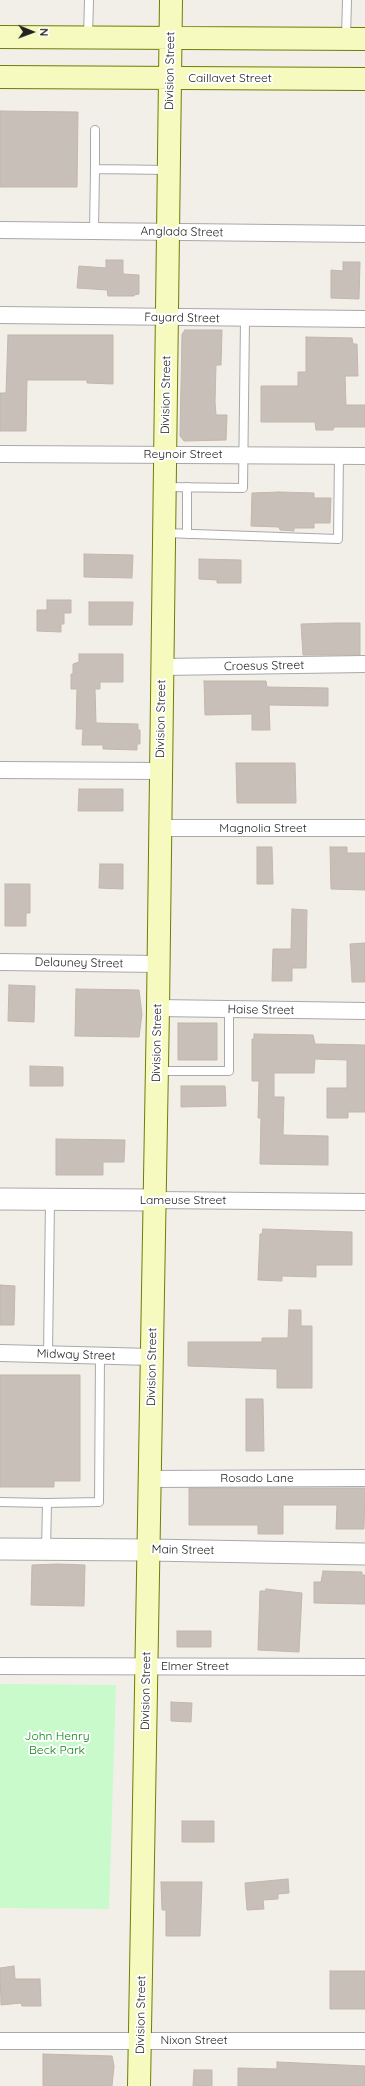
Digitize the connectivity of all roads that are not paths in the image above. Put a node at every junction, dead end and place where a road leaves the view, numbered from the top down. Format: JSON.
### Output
{"nodes":[{"id":1,"x":89,"y":0,"type":"edge"},
{"id":2,"x":171,"y":0,"type":"edge"},
{"id":3,"x":348,"y":0,"type":"edge"},
{"id":4,"x":0,"y":37,"type":"edge"},
{"id":5,"x":88,"y":38,"type":"junction"},
{"id":6,"x":171,"y":38,"type":"junction"},
{"id":7,"x":355,"y":39,"type":"edge"},
{"id":8,"x":0,"y":77,"type":"edge"},
{"id":9,"x":170,"y":78,"type":"junction"},
{"id":10,"x":365,"y":79,"type":"edge"},
{"id":11,"x":95,"y":130,"type":"dead end"},
{"id":12,"x":95,"y":169,"type":"junction"},
{"id":13,"x":169,"y":170,"type":"junction"},
{"id":14,"x":0,"y":230,"type":"edge"},
{"id":15,"x":94,"y":231,"type":"junction"},
{"id":16,"x":168,"y":232,"type":"junction"},
{"id":17,"x":365,"y":234,"type":"edge"},
{"id":18,"x":0,"y":315,"type":"edge"},
{"id":19,"x":167,"y":318,"type":"junction"},
{"id":20,"x":245,"y":319,"type":"junction"},
{"id":21,"x":365,"y":319,"type":"edge"},
{"id":22,"x":0,"y":454,"type":"edge"},
{"id":23,"x":165,"y":454,"type":"junction"},
{"id":24,"x":244,"y":455,"type":"junction"},
{"id":25,"x":339,"y":456,"type":"junction"},
{"id":26,"x":365,"y":456,"type":"edge"},
{"id":27,"x":165,"y":487,"type":"junction"},
{"id":28,"x":187,"y":487,"type":"junction"},
{"id":29,"x":164,"y":534,"type":"junction"},
{"id":30,"x":187,"y":534,"type":"junction"},
{"id":31,"x":365,"y":664,"type":"edge"},
{"id":32,"x":162,"y":667,"type":"junction"},
{"id":33,"x":0,"y":770,"type":"edge"},
{"id":34,"x":161,"y":771,"type":"junction"},
{"id":35,"x":160,"y":828,"type":"junction"},
{"id":36,"x":365,"y":828,"type":"edge"},
{"id":37,"x":0,"y":962,"type":"edge"},
{"id":38,"x":158,"y":964,"type":"junction"},
{"id":39,"x":158,"y":1008,"type":"junction"},
{"id":40,"x":229,"y":1009,"type":"junction"},
{"id":41,"x":365,"y":1011,"type":"edge"},
{"id":42,"x":156,"y":1071,"type":"junction"},
{"id":43,"x":0,"y":1199,"type":"edge"},
{"id":44,"x":50,"y":1200,"type":"junction"},
{"id":45,"x":153,"y":1200,"type":"junction"},
{"id":46,"x":365,"y":1202,"type":"edge"},
{"id":47,"x":0,"y":1353,"type":"edge"},
{"id":48,"x":48,"y":1355,"type":"junction"},
{"id":49,"x":100,"y":1356,"type":"junction"},
{"id":50,"x":152,"y":1357,"type":"junction"},
{"id":51,"x":365,"y":1478,"type":"edge"},
{"id":52,"x":150,"y":1479,"type":"junction"},
{"id":53,"x":0,"y":1502,"type":"edge"},
{"id":54,"x":47,"y":1503,"type":"junction"},
{"id":55,"x":0,"y":1549,"type":"edge"},
{"id":56,"x":46,"y":1549,"type":"junction"},
{"id":57,"x":148,"y":1550,"type":"junction"},
{"id":58,"x":365,"y":1554,"type":"edge"},
{"id":59,"x":0,"y":1666,"type":"edge"},
{"id":60,"x":147,"y":1666,"type":"junction"},
{"id":61,"x":365,"y":1667,"type":"edge"},
{"id":62,"x":0,"y":2041,"type":"edge"},
{"id":63,"x":140,"y":2041,"type":"junction"},
{"id":64,"x":365,"y":2041,"type":"edge"},
{"id":65,"x":140,"y":2086,"type":"edge"}],
"edges":[{"from":1,"to":5,"type":"lane"},
{"from":2,"to":6,"type":"main road","name":"Division Street"},
{"from":3,"to":7,"type":"lane"},
{"from":4,"to":5,"type":"main road"},
{"from":5,"to":6,"type":"main road"},
{"from":6,"to":7,"type":"main road"},
{"from":6,"to":9,"type":"main road","name":"Division Street"},
{"from":8,"to":9,"type":"main road","name":"Caillavet Street"},
{"from":9,"to":10,"type":"main road","name":"Caillavet Street"},
{"from":9,"to":13,"type":"main road","name":"Division Street"},
{"from":11,"to":12,"type":"lane"},
{"from":12,"to":13,"type":"lane"},
{"from":12,"to":15,"type":"lane"},
{"from":13,"to":16,"type":"main road","name":"Division Street"},
{"from":14,"to":15,"type":"street","name":"Anglada Street"},
{"from":15,"to":16,"type":"street","name":"Anglada Street"},
{"from":16,"to":17,"type":"street","name":"Anglada Street"},
{"from":16,"to":19,"type":"main road","name":"Division Street"},
{"from":18,"to":19,"type":"street","name":"Fayard Street"},
{"from":19,"to":20,"type":"street","name":"Fayard Street"},
{"from":19,"to":23,"type":"main road","name":"Division Street"},
{"from":20,"to":21,"type":"street","name":"Fayard Street"},
{"from":20,"to":24,"type":"lane"},
{"from":22,"to":23,"type":"street","name":"Reynoir Street"},
{"from":23,"to":24,"type":"street","name":"Reynoir Street"},
{"from":23,"to":27,"type":"main road","name":"Division Street"},
{"from":24,"to":25,"type":"street","name":"Reynoir Street"},
{"from":24,"to":28,"type":"lane"},
{"from":25,"to":26,"type":"street","name":"Reynoir Street"},
{"from":25,"to":30,"type":"lane"},
{"from":27,"to":28,"type":"lane"},
{"from":27,"to":29,"type":"main road","name":"Division Street"},
{"from":28,"to":30,"type":"lane"},
{"from":29,"to":30,"type":"lane"},
{"from":29,"to":32,"type":"main road","name":"Division Street"},
{"from":31,"to":32,"type":"street","name":"Croesus Street"},
{"from":32,"to":34,"type":"main road","name":"Division Street"},
{"from":33,"to":34,"type":"street"},
{"from":34,"to":35,"type":"main road","name":"Division Street"},
{"from":35,"to":36,"type":"street","name":"Magnolia Street"},
{"from":35,"to":38,"type":"main road","name":"Division Street"},
{"from":37,"to":38,"type":"street","name":"Delauney Street"},
{"from":38,"to":39,"type":"main road","name":"Division Street"},
{"from":39,"to":40,"type":"street","name":"Haise Street"},
{"from":39,"to":42,"type":"main road","name":"Division Street"},
{"from":40,"to":41,"type":"street","name":"Haise Street"},
{"from":40,"to":42,"type":"lane"},
{"from":42,"to":45,"type":"main road","name":"Division Street"},
{"from":43,"to":44,"type":"street","name":"Lameuse Street"},
{"from":44,"to":45,"type":"street","name":"Lameuse Street"},
{"from":44,"to":48,"type":"lane"},
{"from":45,"to":46,"type":"street","name":"Lameuse Street"},
{"from":45,"to":50,"type":"main road","name":"Division Street"},
{"from":47,"to":48,"type":"street","name":"Midway Street"},
{"from":48,"to":49,"type":"street","name":"Midway Street"},
{"from":49,"to":50,"type":"street","name":"Midway Street"},
{"from":49,"to":54,"type":"lane"},
{"from":50,"to":52,"type":"main road","name":"Division Street"},
{"from":51,"to":52,"type":"street","name":"Rosado Lane"},
{"from":52,"to":57,"type":"main road","name":"Division Street"},
{"from":53,"to":54,"type":"lane"},
{"from":54,"to":56,"type":"lane"},
{"from":55,"to":56,"type":"street","name":"Main Street"},
{"from":56,"to":57,"type":"street","name":"Main Street"},
{"from":57,"to":58,"type":"street","name":"Main Street"},
{"from":57,"to":60,"type":"main road","name":"Division Street"},
{"from":59,"to":60,"type":"street","name":"Elmer Street"},
{"from":60,"to":61,"type":"street","name":"Elmer Street"},
{"from":60,"to":63,"type":"main road","name":"Division Street"},
{"from":62,"to":63,"type":"street","name":"Nixon Street"},
{"from":63,"to":64,"type":"street","name":"Nixon Street"},
{"from":63,"to":65,"type":"main road","name":"Division Street"}]}
